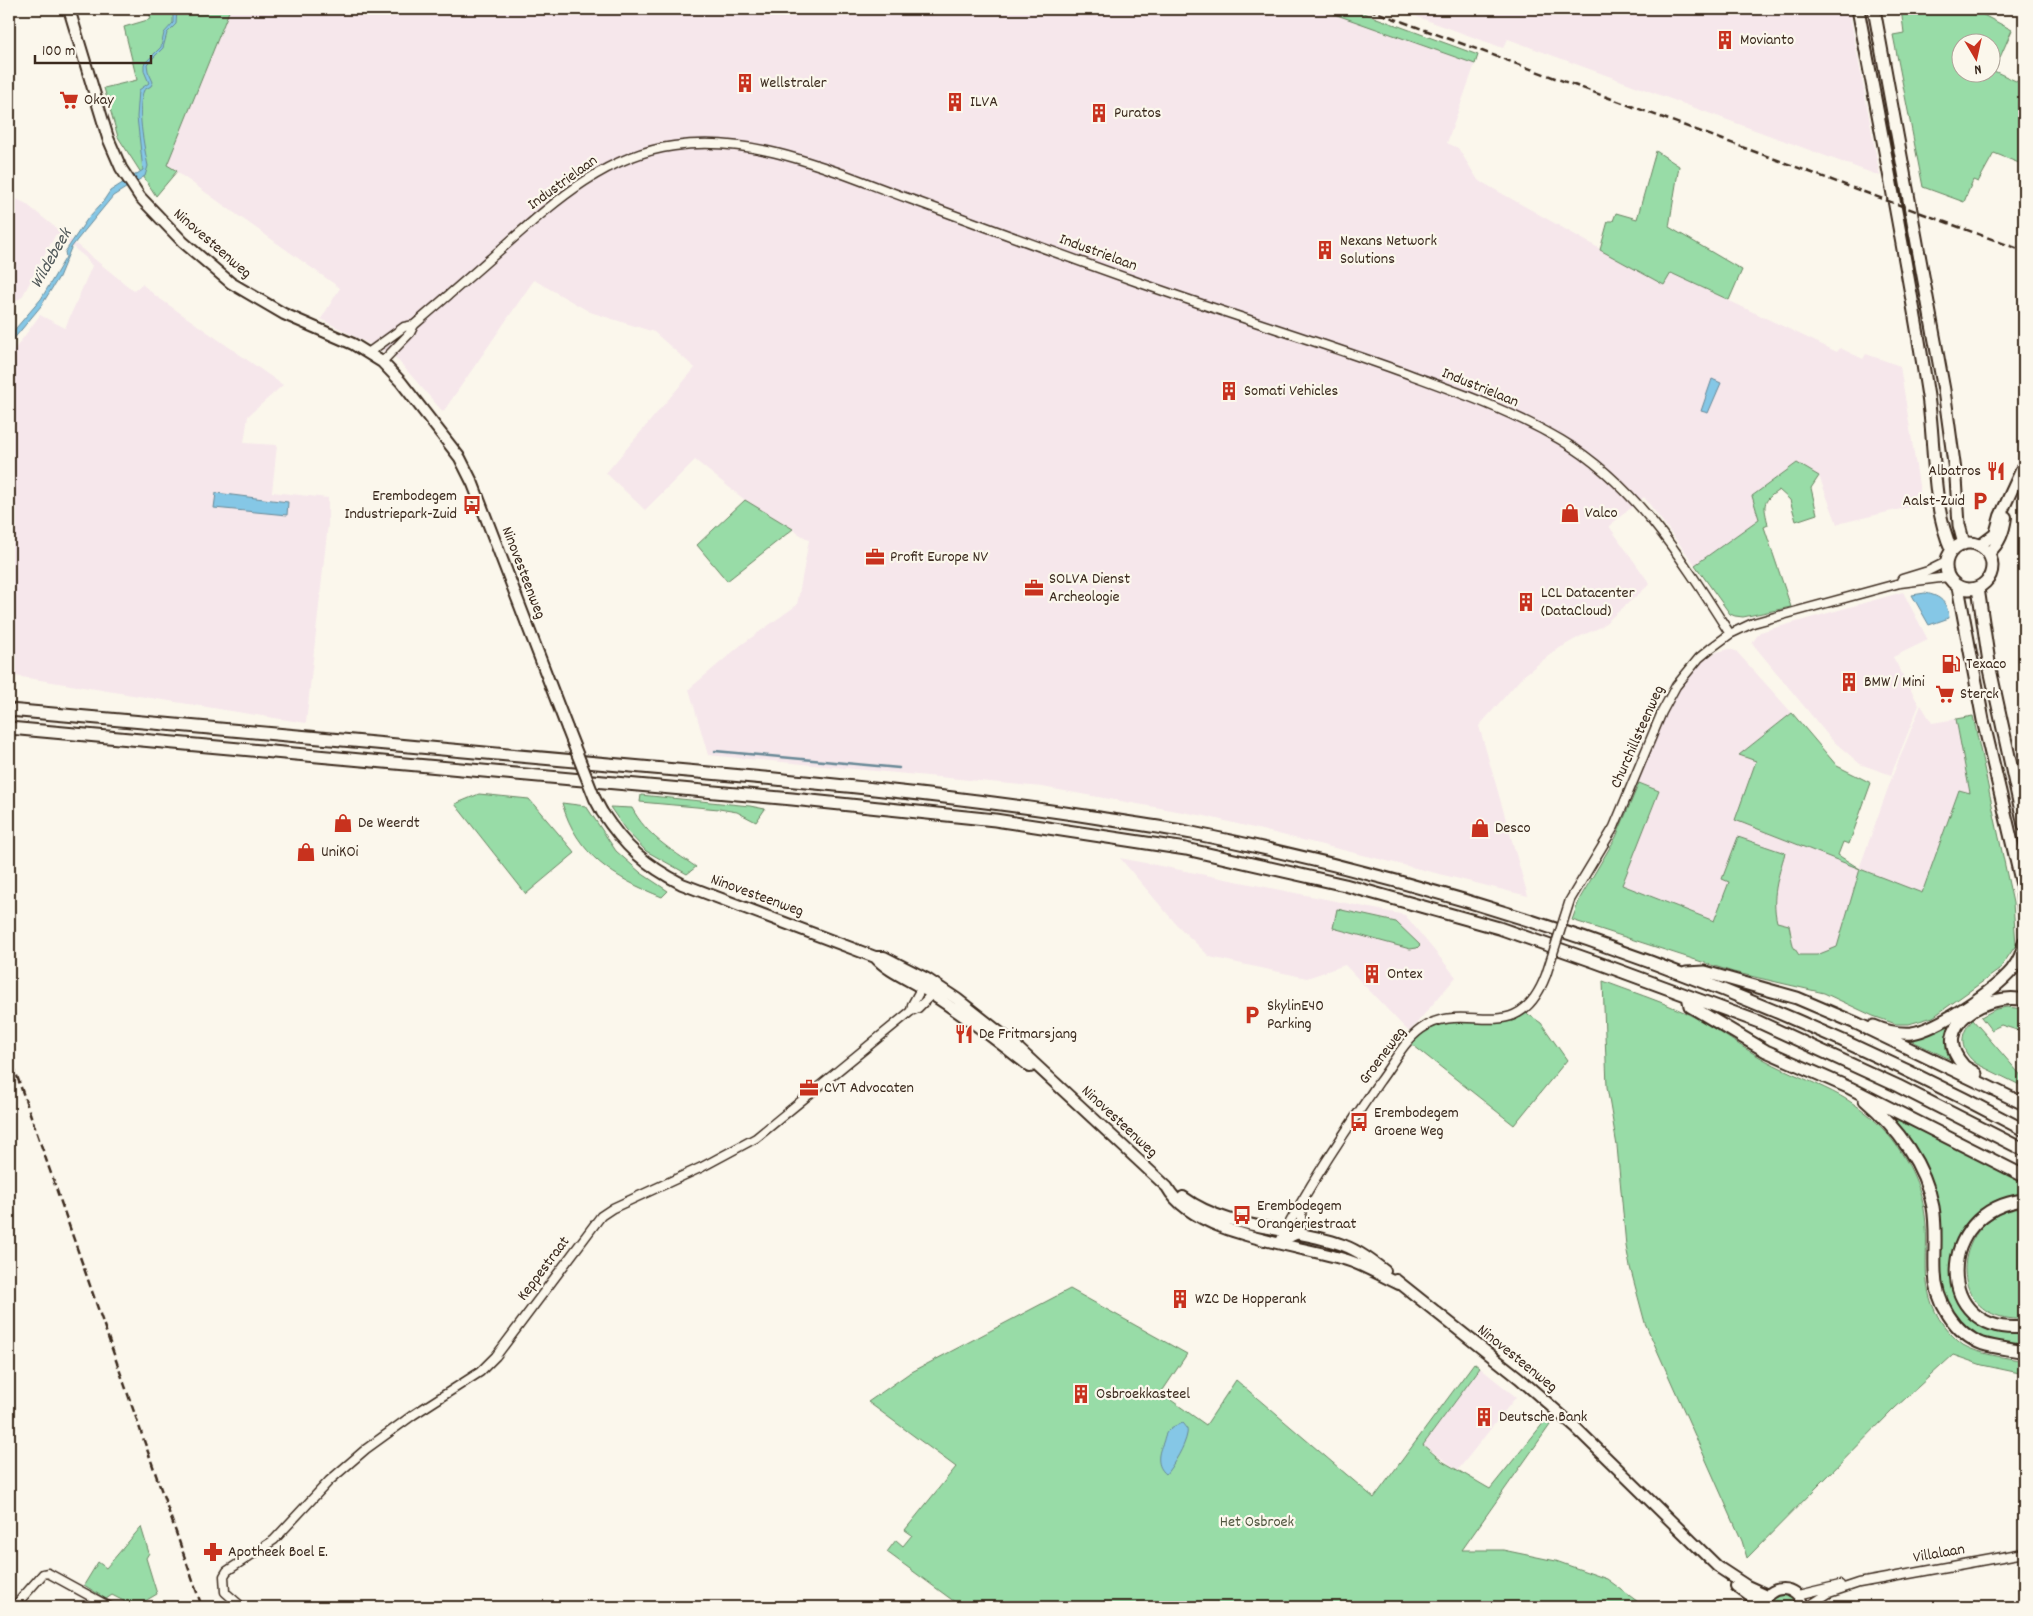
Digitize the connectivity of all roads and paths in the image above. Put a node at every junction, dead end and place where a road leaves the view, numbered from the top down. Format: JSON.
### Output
{"nodes":[{"id":1,"x":70,"y":9,"type":"edge"},
{"id":2,"x":1858,"y":9,"type":"edge"},
{"id":3,"x":1874,"y":9,"type":"edge"},
{"id":4,"x":414,"y":325,"type":"junction"},
{"id":5,"x":368,"y":353,"type":"junction"},
{"id":6,"x":382,"y":362,"type":"junction"},
{"id":7,"x":2024,"y":464,"type":"edge"},
{"id":8,"x":2005,"y":509,"type":"junction"},
{"id":9,"x":1964,"y":544,"type":"junction"},
{"id":10,"x":1979,"y":546,"type":"junction"},
{"id":11,"x":1952,"y":551,"type":"junction"},
{"id":12,"x":1989,"y":553,"type":"junction"},
{"id":13,"x":1946,"y":562,"type":"junction"},
{"id":14,"x":1948,"y":577,"type":"junction"},
{"id":15,"x":1900,"y":583,"type":"junction"},
{"id":16,"x":1958,"y":587,"type":"junction"},
{"id":17,"x":1978,"y":588,"type":"junction"},
{"id":18,"x":1730,"y":634,"type":"junction"},
{"id":19,"x":9,"y":710,"type":"edge"},
{"id":20,"x":9,"y":728,"type":"edge"},
{"id":21,"x":2024,"y":825,"type":"edge"},
{"id":22,"x":2023,"y":888,"type":"edge"},
{"id":23,"x":2024,"y":910,"type":"edge"},
{"id":24,"x":2024,"y":942,"type":"edge"},
{"id":25,"x":1682,"y":974,"type":"junction"},
{"id":26,"x":924,"y":983,"type":"junction"},
{"id":27,"x":936,"y":990,"type":"junction"},
{"id":28,"x":1688,"y":996,"type":"junction"},
{"id":29,"x":2024,"y":1000,"type":"edge"},
{"id":30,"x":1533,"y":1001,"type":"joint"},
{"id":31,"x":911,"y":1011,"type":"junction"},
{"id":32,"x":1858,"y":1024,"type":"junction"},
{"id":33,"x":1850,"y":1088,"type":"junction"},
{"id":34,"x":1992,"y":1088,"type":"junction"},
{"id":35,"x":2024,"y":1104,"type":"edge"},
{"id":36,"x":2024,"y":1130,"type":"edge"},
{"id":37,"x":2024,"y":1150,"type":"edge"},
{"id":38,"x":2024,"y":1176,"type":"edge"},
{"id":39,"x":1167,"y":1187,"type":"junction"},
{"id":40,"x":1303,"y":1200,"type":"junction"},
{"id":41,"x":2024,"y":1200,"type":"edge"},
{"id":42,"x":1286,"y":1230,"type":"junction"},
{"id":43,"x":1300,"y":1233,"type":"junction"},
{"id":44,"x":1279,"y":1243,"type":"junction"},
{"id":45,"x":1399,"y":1284,"type":"junction"},
{"id":46,"x":2024,"y":1327,"type":"edge"},
{"id":47,"x":2024,"y":1352,"type":"edge"},
{"id":48,"x":2024,"y":1553,"type":"edge"},
{"id":49,"x":1718,"y":1568,"type":"junction"},
{"id":50,"x":1859,"y":1583,"type":"junction"},
{"id":51,"x":1767,"y":1595,"type":"junction"},
{"id":52,"x":1798,"y":1595,"type":"junction"},
{"id":53,"x":1762,"y":1606,"type":"edge"},
{"id":54,"x":14,"y":1607,"type":"edge"},
{"id":55,"x":110,"y":1607,"type":"edge"},
{"id":56,"x":242,"y":1607,"type":"edge"},
{"id":57,"x":1805,"y":1607,"type":"edge"}],
"edges":[{"from":1,"to":5,"type":"main road","name":"Ninovesteenweg"},
{"from":2,"to":11,"type":"highway"},
{"from":3,"to":9,"type":"highway"},
{"from":4,"to":5,"type":"street","name":"Industrielaan"},
{"from":4,"to":6,"type":"street","name":"Industrielaan"},
{"from":4,"to":18,"type":"street","name":"Industrielaan"},
{"from":5,"to":6,"type":"main road","name":"Ninovesteenweg"},
{"from":6,"to":26,"type":"main road","name":"Ninovesteenweg","bridge":true},
{"from":7,"to":8,"type":"main road"},
{"from":8,"to":10,"type":"main road"},
{"from":8,"to":12,"type":"main road"},
{"from":9,"to":10,"type":"highway"},
{"from":9,"to":11,"type":"highway"},
{"from":10,"to":12,"type":"highway"},
{"from":11,"to":13,"type":"highway"},
{"from":12,"to":17,"type":"highway"},
{"from":13,"to":14,"type":"highway"},
{"from":13,"to":15,"type":"street","name":"Churchillsteenweg"},
{"from":14,"to":15,"type":"street","name":"Churchillsteenweg"},
{"from":14,"to":16,"type":"highway"},
{"from":15,"to":18,"type":"street","name":"Churchillsteenweg"},
{"from":16,"to":17,"type":"highway"},
{"from":16,"to":22,"type":"highway"},
{"from":17,"to":21,"type":"highway"},
{"from":18,"to":30,"type":"street","name":"Churchillsteenweg","bridge":true},
{"from":19,"to":25,"type":"highway"},
{"from":20,"to":28,"type":"highway"},
{"from":22,"to":23,"type":"highway"},
{"from":24,"to":32,"type":"highway"},
{"from":25,"to":32,"type":"highway"},
{"from":25,"to":36,"type":"highway"},
{"from":26,"to":27,"type":"main road","name":"Ninovesteenweg"},
{"from":26,"to":31,"type":"street","name":"Keppestraat"},
{"from":27,"to":31,"type":"street","name":"Keppestraat"},
{"from":27,"to":39,"type":"main road","name":"Ninovesteenweg"},
{"from":28,"to":33,"type":"highway"},
{"from":28,"to":37,"type":"highway"},
{"from":29,"to":34,"type":"highway"},
{"from":30,"to":40,"type":"street","name":"Groeneweg"},
{"from":31,"to":56,"type":"street","name":"Keppestraat"},
{"from":32,"to":34,"type":"highway"},
{"from":33,"to":38,"type":"highway"},
{"from":33,"to":47,"type":"highway"},
{"from":34,"to":35,"type":"highway"},
{"from":39,"to":42,"type":"main road","name":"Ninovesteenweg"},
{"from":39,"to":44,"type":"main road","name":"Ninovesteenweg"},
{"from":40,"to":42,"type":"street","name":"Groeneweg"},
{"from":40,"to":43,"type":"street","name":"Groeneweg"},
{"from":41,"to":46,"type":"highway"},
{"from":42,"to":43,"type":"main road","name":"Ninovesteenweg"},
{"from":42,"to":44,"type":"street","name":"Groeneweg"},
{"from":43,"to":44,"type":"street"},
{"from":43,"to":45,"type":"main road","name":"Ninovesteenweg"},
{"from":44,"to":45,"type":"main road","name":"Ninovesteenweg"},
{"from":45,"to":49,"type":"main road","name":"Ninovesteenweg"},
{"from":48,"to":50,"type":"street","name":"Villalaan"},
{"from":49,"to":51,"type":"main road","name":"Ninovesteenweg"},
{"from":49,"to":53,"type":"main road","name":"Ninovesteenweg"},
{"from":50,"to":52,"type":"street","name":"Villalaan"},
{"from":50,"to":57,"type":"street","name":"Villalaan"},
{"from":51,"to":52,"type":"main road"},
{"from":51,"to":53,"type":"main road"},
{"from":52,"to":57,"type":"main road"},
{"from":54,"to":55,"type":"street"}]}
